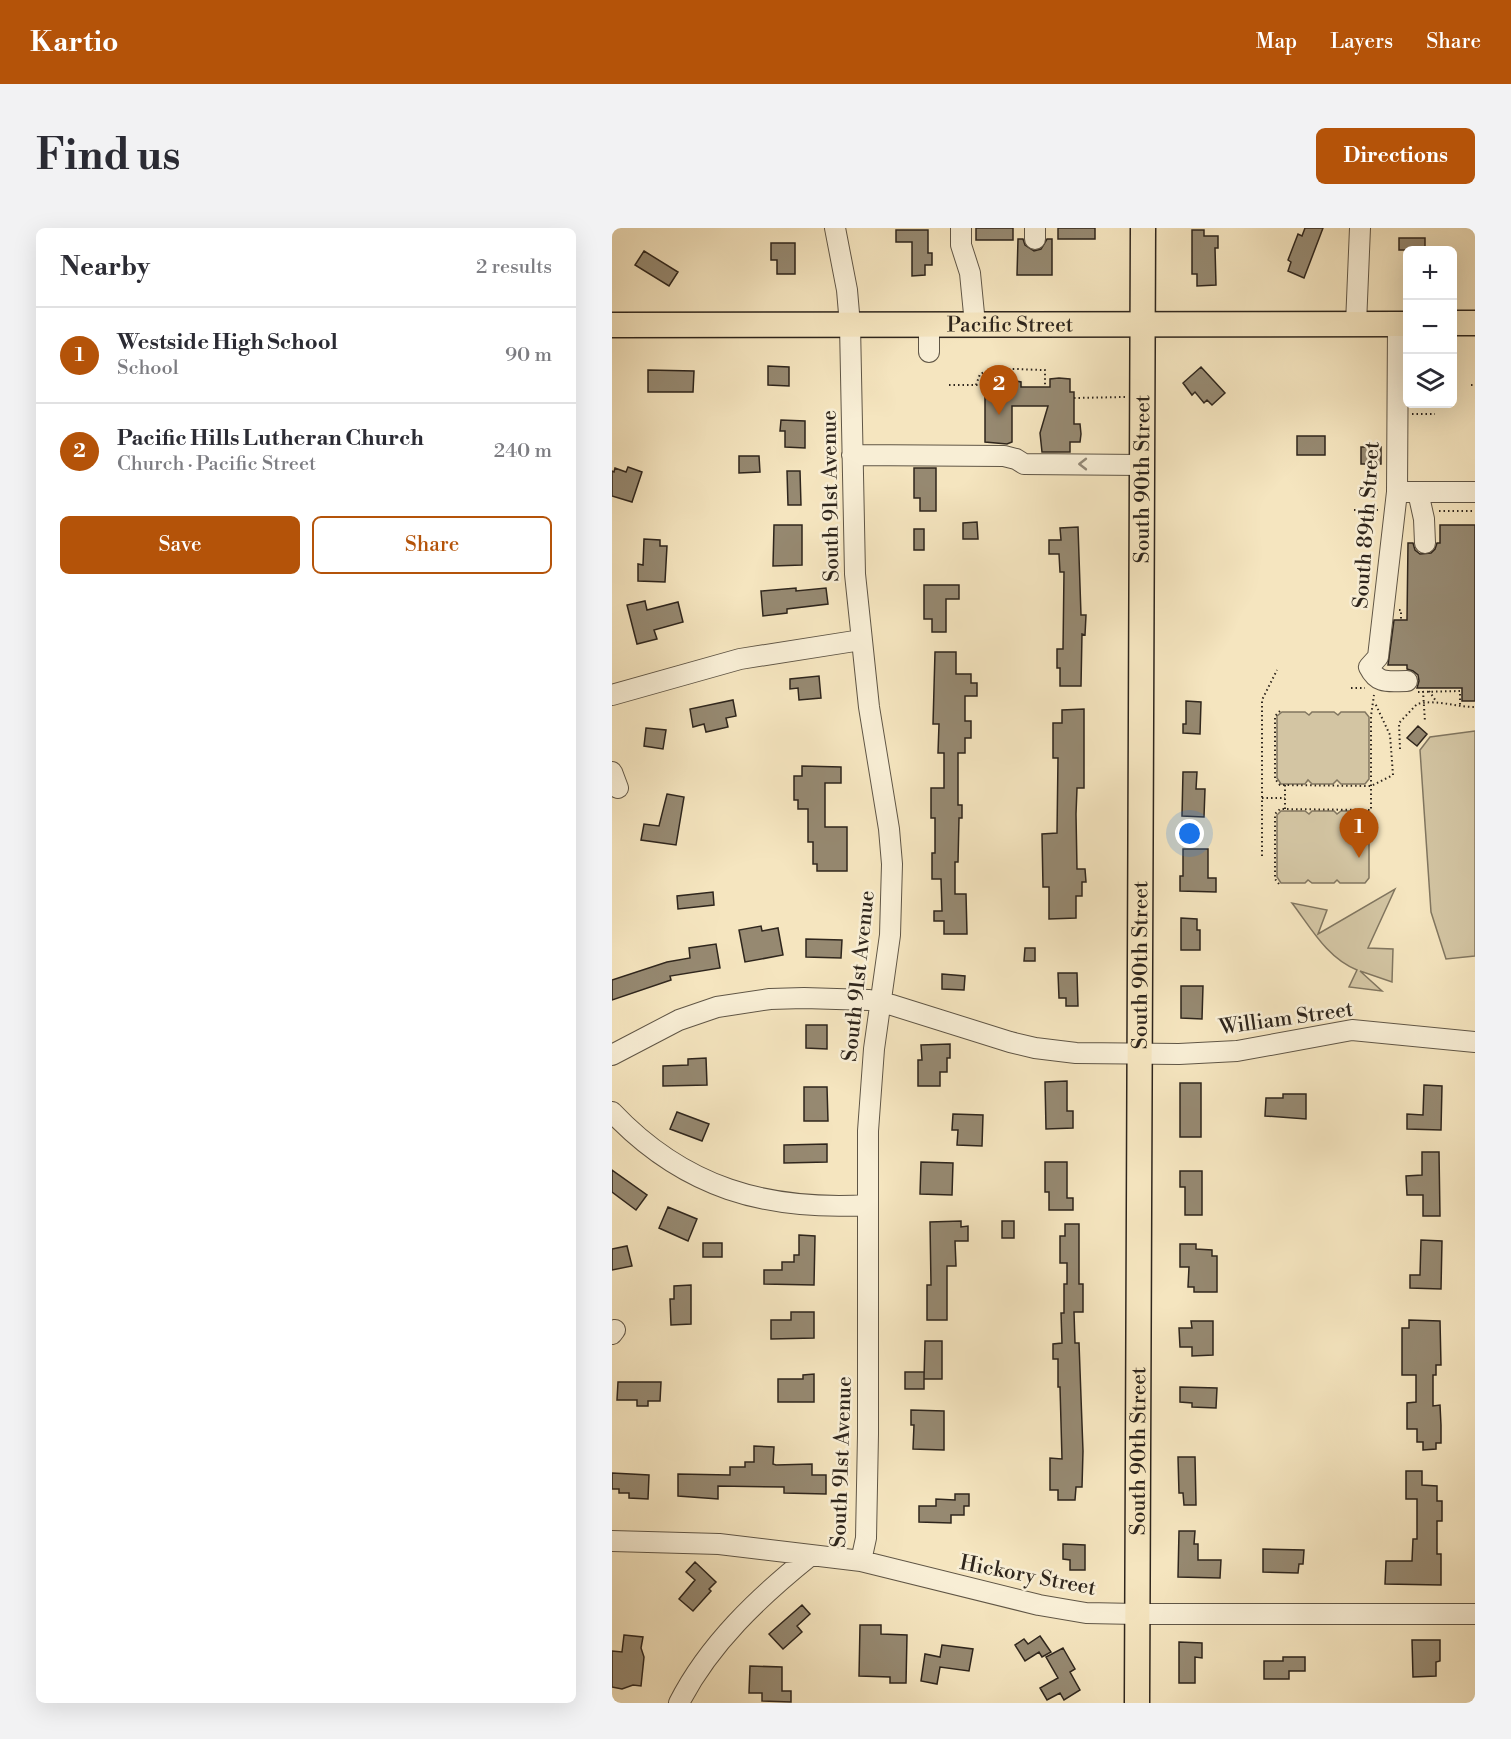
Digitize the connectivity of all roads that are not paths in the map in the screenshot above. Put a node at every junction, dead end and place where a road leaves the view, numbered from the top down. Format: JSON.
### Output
{"nodes":[{"id":1,"x":835,"y":228,"type":"edge"},
{"id":2,"x":961,"y":228,"type":"edge"},
{"id":3,"x":1143,"y":228,"type":"edge"},
{"id":4,"x":1360,"y":228,"type":"edge"},
{"id":5,"x":1457,"y":323,"type":"edge"},
{"id":6,"x":1475,"y":323,"type":"edge"},
{"id":7,"x":929,"y":324,"type":"junction"},
{"id":8,"x":975,"y":324,"type":"junction"},
{"id":9,"x":1143,"y":324,"type":"junction"},
{"id":10,"x":1356,"y":324,"type":"junction"},
{"id":11,"x":1403,"y":324,"type":"edge"},
{"id":12,"x":612,"y":325,"type":"edge"},
{"id":13,"x":850,"y":325,"type":"junction"},
{"id":14,"x":929,"y":352,"type":"dead end"},
{"id":15,"x":852,"y":455,"type":"junction"},
{"id":16,"x":1142,"y":465,"type":"junction"},
{"id":17,"x":1397,"y":492,"type":"junction"},
{"id":18,"x":1418,"y":492,"type":"junction"},
{"id":19,"x":1475,"y":492,"type":"edge"},
{"id":20,"x":1425,"y":543,"type":"dead end"},
{"id":21,"x":861,"y":640,"type":"junction"},
{"id":22,"x":1407,"y":681,"type":"dead end"},
{"id":23,"x":612,"y":694,"type":"edge"},
{"id":24,"x":880,"y":1002,"type":"junction"},
{"id":25,"x":1475,"y":1042,"type":"edge"},
{"id":26,"x":1139,"y":1054,"type":"junction"},
{"id":27,"x":612,"y":1055,"type":"edge"},
{"id":28,"x":612,"y":1113,"type":"edge"},
{"id":29,"x":868,"y":1205,"type":"junction"},
{"id":30,"x":612,"y":1541,"type":"edge"},
{"id":31,"x":810,"y":1556,"type":"junction"},
{"id":32,"x":861,"y":1561,"type":"junction"},
{"id":33,"x":1137,"y":1614,"type":"junction"},
{"id":34,"x":1475,"y":1614,"type":"edge"},
{"id":35,"x":680,"y":1703,"type":"edge"},
{"id":36,"x":1137,"y":1703,"type":"edge"}],
"edges":[{"from":1,"to":13,"type":"street","name":"South 91st Avenue"},
{"from":2,"to":8,"type":"street"},
{"from":3,"to":9,"type":"main road","name":"South 90th Street"},
{"from":4,"to":10,"type":"street"},
{"from":5,"to":6,"type":"main road"},
{"from":7,"to":8,"type":"main road","name":"Pacific Street"},
{"from":7,"to":13,"type":"main road","name":"Pacific Street"},
{"from":7,"to":14,"type":"street"},
{"from":8,"to":9,"type":"main road","name":"Pacific Street"},
{"from":9,"to":10,"type":"main road","name":"Pacific Street"},
{"from":9,"to":16,"type":"main road","name":"South 90th Street"},
{"from":10,"to":11,"type":"main road","name":"Pacific Street"},
{"from":11,"to":17,"type":"street","name":"South 89th Street"},
{"from":12,"to":13,"type":"main road","name":"Pacific Street"},
{"from":13,"to":15,"type":"street","name":"South 91st Avenue"},
{"from":16,"to":15,"type":"street","one_way":true},
{"from":15,"to":21,"type":"street","name":"South 91st Avenue"},
{"from":16,"to":26,"type":"main road","name":"South 90th Street"},
{"from":17,"to":18,"type":"street"},
{"from":17,"to":22,"type":"street","name":"South 89th Street"},
{"from":18,"to":19,"type":"street"},
{"from":18,"to":20,"type":"street"},
{"from":21,"to":23,"type":"street"},
{"from":21,"to":24,"type":"street","name":"South 91st Avenue"},
{"from":24,"to":26,"type":"street","name":"William Street"},
{"from":24,"to":27,"type":"street","name":"William Street"},
{"from":24,"to":29,"type":"street","name":"South 91st Avenue"},
{"from":25,"to":26,"type":"street","name":"William Street"},
{"from":26,"to":33,"type":"main road","name":"South 90th Street"},
{"from":28,"to":29,"type":"street"},
{"from":29,"to":32,"type":"street","name":"South 91st Avenue"},
{"from":30,"to":31,"type":"street","name":"Hickory Street"},
{"from":31,"to":32,"type":"street","name":"Hickory Street"},
{"from":31,"to":35,"type":"street","name":"South 91st Avenue"},
{"from":32,"to":33,"type":"street","name":"Hickory Street"},
{"from":33,"to":34,"type":"street","name":"Hickory Street"},
{"from":33,"to":36,"type":"main road","name":"South 90th Street"}]}
